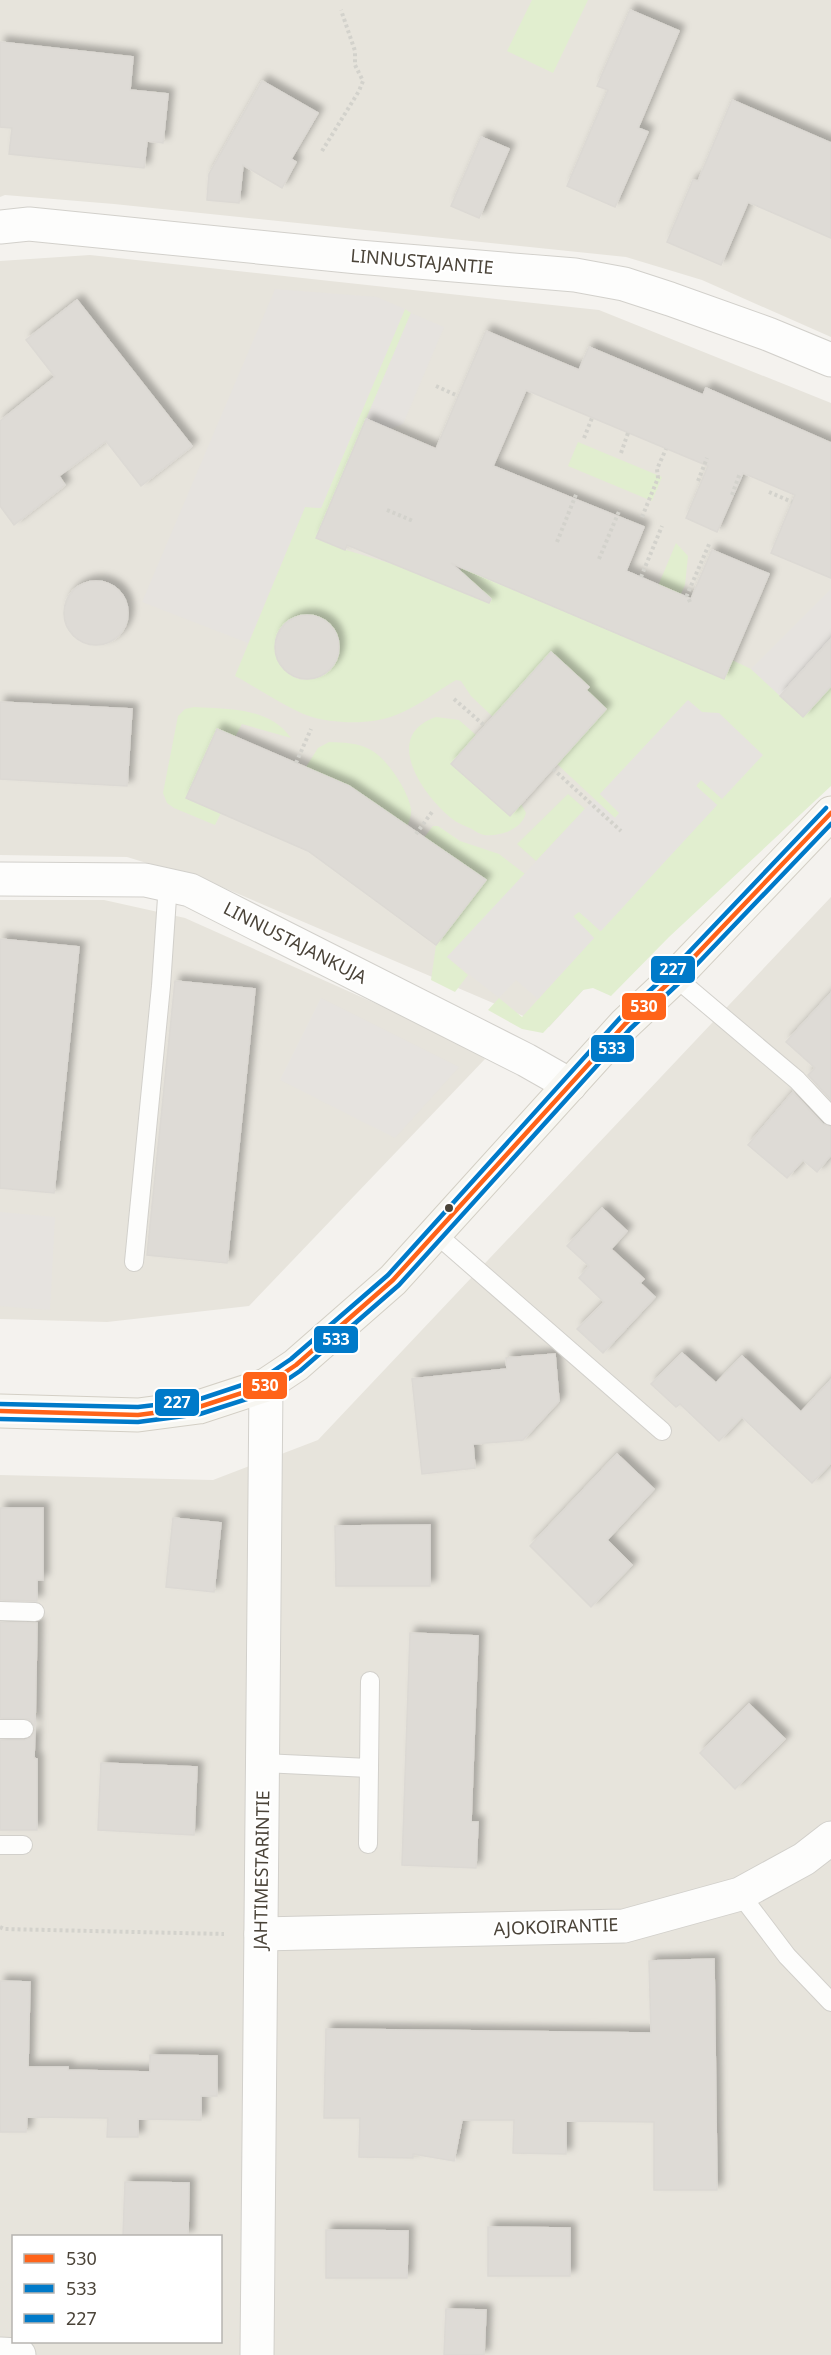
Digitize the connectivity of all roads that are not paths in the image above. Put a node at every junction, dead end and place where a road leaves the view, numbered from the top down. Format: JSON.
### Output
{"nodes":[{"id":1,"x":0,"y":227,"type":"edge"},
{"id":2,"x":831,"y":360,"type":"edge"},
{"id":3,"x":831,"y":813,"type":"edge"},
{"id":4,"x":0,"y":879,"type":"edge"},
{"id":5,"x":168,"y":884,"type":"junction"},
{"id":6,"x":675,"y":977,"type":"junction"},
{"id":7,"x":570,"y":1084,"type":"junction"},
{"id":8,"x":831,"y":1116,"type":"edge"},
{"id":9,"x":435,"y":1233,"type":"junction"},
{"id":10,"x":134,"y":1262,"type":"dead end"},
{"id":11,"x":267,"y":1385,"type":"junction"},
{"id":12,"x":0,"y":1411,"type":"edge"},
{"id":13,"x":662,"y":1431,"type":"dead end"},
{"id":14,"x":0,"y":1611,"type":"edge"},
{"id":15,"x":35,"y":1612,"type":"dead end"},
{"id":16,"x":370,"y":1681,"type":"dead end"},
{"id":17,"x":0,"y":1729,"type":"edge"},
{"id":18,"x":24,"y":1729,"type":"dead end"},
{"id":19,"x":263,"y":1763,"type":"junction"},
{"id":20,"x":369,"y":1768,"type":"junction"},
{"id":21,"x":831,"y":1838,"type":"edge"},
{"id":22,"x":368,"y":1844,"type":"dead end"},
{"id":23,"x":0,"y":1845,"type":"edge"},
{"id":24,"x":23,"y":1845,"type":"dead end"},
{"id":25,"x":740,"y":1894,"type":"junction"},
{"id":26,"x":261,"y":1935,"type":"junction"},
{"id":27,"x":831,"y":2002,"type":"edge"},
{"id":28,"x":0,"y":2354,"type":"edge"},
{"id":29,"x":19,"y":2355,"type":"edge"},
{"id":30,"x":256,"y":2355,"type":"edge"}],
"edges":[{"from":1,"to":2,"type":"street","name":"LINNUSTAJANTIE"},
{"from":3,"to":6,"type":"main road"},
{"from":4,"to":5,"type":"street","name":"LINNUSTAJANKUJA"},
{"from":5,"to":7,"type":"street","name":"LINNUSTAJANKUJA"},
{"from":5,"to":10,"type":"lane"},
{"from":6,"to":7,"type":"main road"},
{"from":6,"to":8,"type":"lane"},
{"from":7,"to":9,"type":"main road"},
{"from":9,"to":11,"type":"main road"},
{"from":9,"to":13,"type":"lane"},
{"from":11,"to":12,"type":"main road"},
{"from":11,"to":19,"type":"street","name":"JAHTIMESTARINTIE"},
{"from":14,"to":15,"type":"lane"},
{"from":16,"to":20,"type":"lane"},
{"from":17,"to":18,"type":"lane"},
{"from":19,"to":20,"type":"lane"},
{"from":19,"to":26,"type":"street","name":"JAHTIMESTARINTIE"},
{"from":20,"to":22,"type":"lane"},
{"from":21,"to":25,"type":"street","name":"AJOKOIRANTIE"},
{"from":23,"to":24,"type":"lane"},
{"from":25,"to":26,"type":"street","name":"AJOKOIRANTIE"},
{"from":25,"to":27,"type":"lane"},
{"from":26,"to":30,"type":"street","name":"JAHTIMESTARINTIE"},
{"from":28,"to":29,"type":"street"}]}
